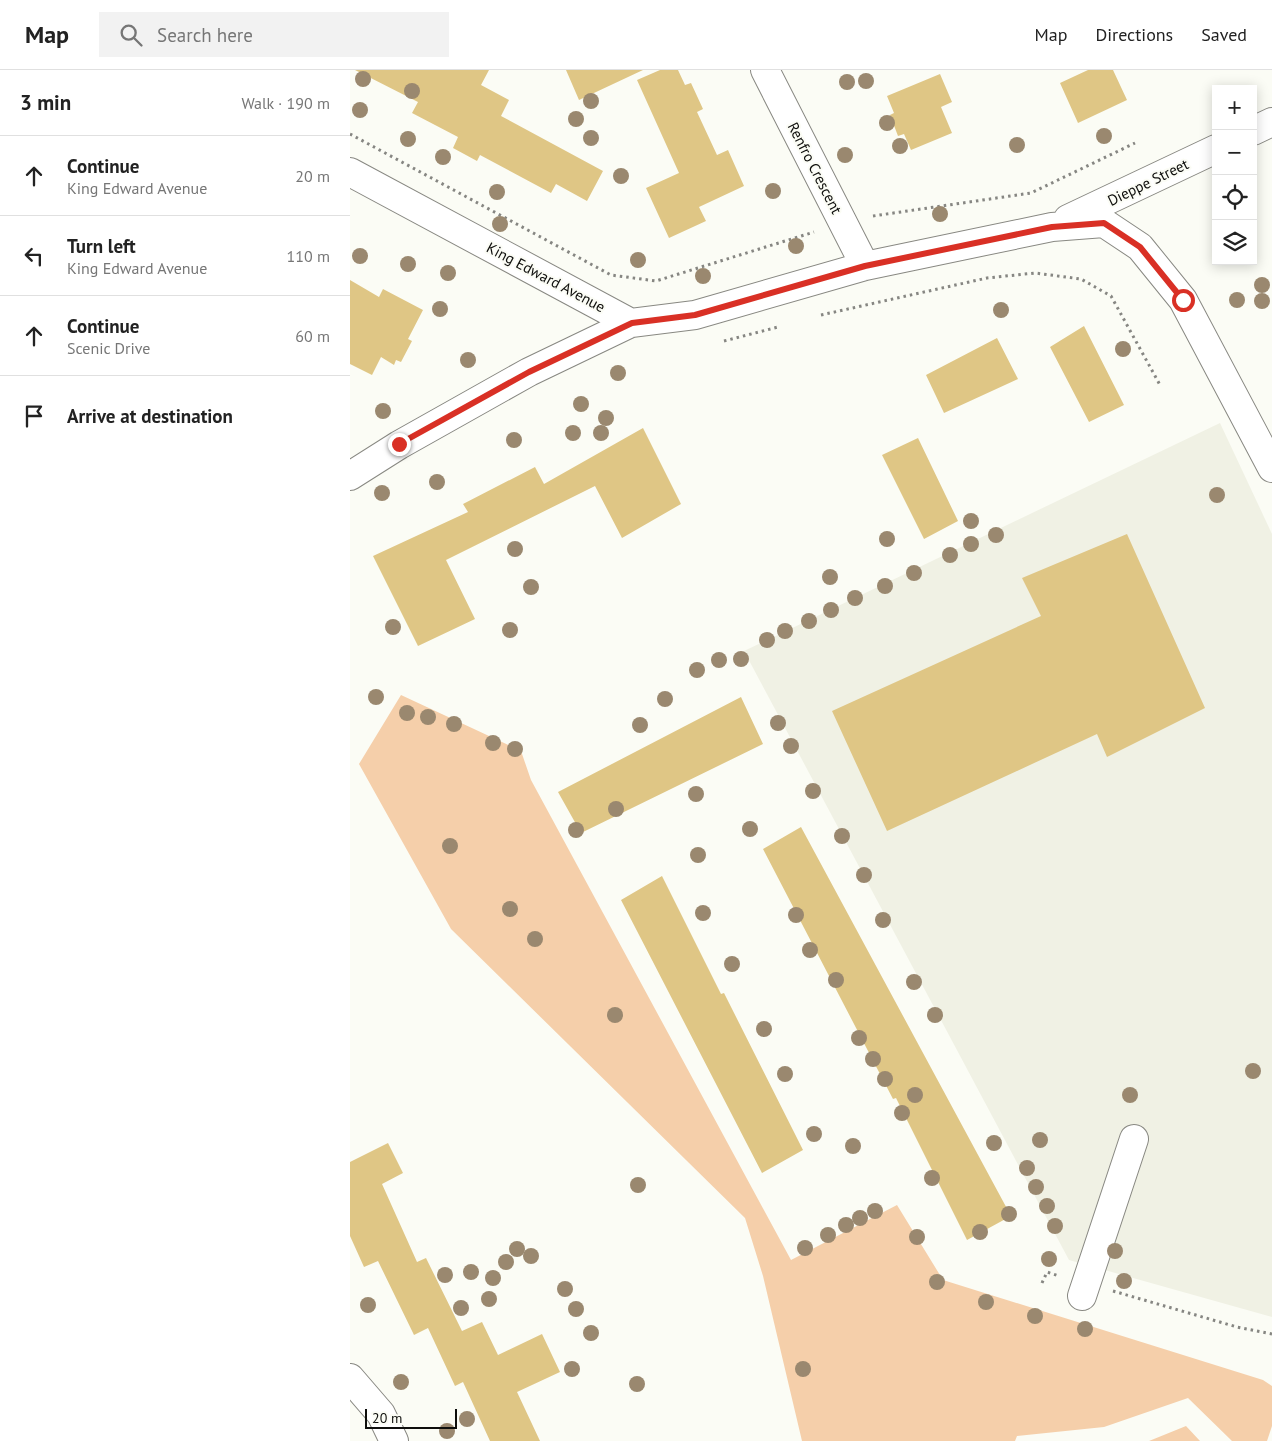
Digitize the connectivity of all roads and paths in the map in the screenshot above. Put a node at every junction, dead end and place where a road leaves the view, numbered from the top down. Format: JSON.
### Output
{"nodes":[{"id":1,"x":765,"y":70,"type":"edge"},
{"id":2,"x":1272,"y":122,"type":"edge"},
{"id":3,"x":1255,"y":130,"type":"edge"},
{"id":4,"x":350,"y":134,"type":"edge"},
{"id":5,"x":1135,"y":142,"type":"dead end"},
{"id":6,"x":1212,"y":151,"type":"edge"},
{"id":7,"x":350,"y":172,"type":"edge"},
{"id":8,"x":865,"y":217,"type":"dead end"},
{"id":9,"x":1052,"y":227,"type":"junction"},
{"id":10,"x":815,"y":232,"type":"dead end"},
{"id":11,"x":865,"y":266,"type":"junction"},
{"id":12,"x":821,"y":315,"type":"dead end"},
{"id":13,"x":632,"y":323,"type":"junction"},
{"id":14,"x":778,"y":327,"type":"dead end"},
{"id":15,"x":724,"y":341,"type":"dead end"},
{"id":16,"x":1160,"y":385,"type":"dead end"},
{"id":17,"x":1272,"y":468,"type":"edge"},
{"id":18,"x":350,"y":476,"type":"edge"},
{"id":19,"x":1134,"y":1139,"type":"dead end"},
{"id":20,"x":1042,"y":1283,"type":"dead end"},
{"id":21,"x":1083,"y":1290,"type":"junction"},
{"id":22,"x":1272,"y":1334,"type":"edge"},
{"id":23,"x":350,"y":1378,"type":"edge"},
{"id":24,"x":394,"y":1441,"type":"edge"}],
"edges":[{"from":1,"to":11,"type":"street","name":"Renfro Crescent"},
{"from":2,"to":3,"type":"street"},
{"from":4,"to":10,"type":"path"},
{"from":5,"to":8,"type":"path"},
{"from":6,"to":9,"type":"street","name":"Dieppe Street"},
{"from":7,"to":13,"type":"street","name":"King Edward Avenue"},
{"from":9,"to":11,"type":"street"},
{"from":9,"to":17,"type":"street"},
{"from":11,"to":13,"type":"street"},
{"from":12,"to":16,"type":"path"},
{"from":13,"to":18,"type":"street"},
{"from":14,"to":15,"type":"path"},
{"from":19,"to":21,"type":"street"},
{"from":20,"to":21,"type":"path"},
{"from":21,"to":22,"type":"path"},
{"from":23,"to":24,"type":"street"}]}
